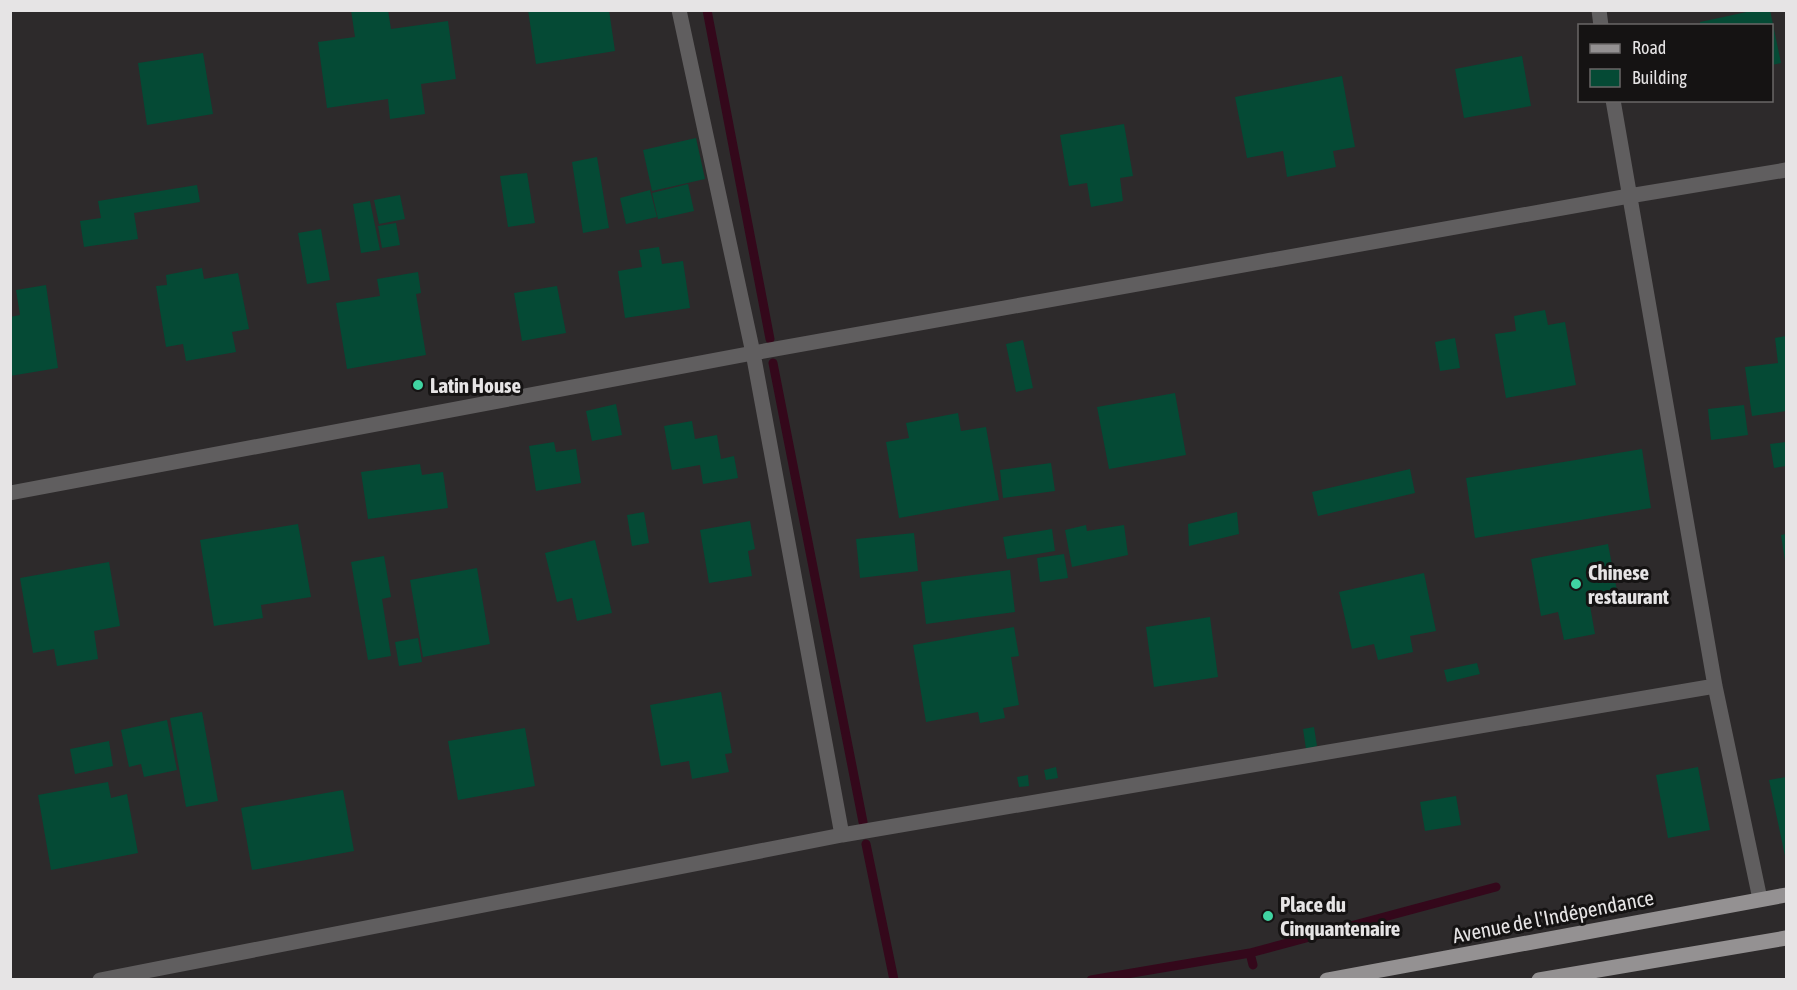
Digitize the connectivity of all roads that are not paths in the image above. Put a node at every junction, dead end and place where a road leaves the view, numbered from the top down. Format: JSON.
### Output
{"nodes":[{"id":1,"x":679,"y":10,"type":"edge"},
{"id":2,"x":1613,"y":102,"type":"edge"},
{"id":3,"x":1786,"y":170,"type":"edge"},
{"id":4,"x":1629,"y":196,"type":"junction"},
{"id":5,"x":753,"y":353,"type":"junction"},
{"id":6,"x":10,"y":493,"type":"edge"},
{"id":7,"x":1715,"y":686,"type":"junction"},
{"id":8,"x":842,"y":835,"type":"junction"},
{"id":9,"x":1786,"y":895,"type":"edge"},
{"id":10,"x":1760,"y":899,"type":"junction"},
{"id":11,"x":1786,"y":938,"type":"edge"},
{"id":12,"x":100,"y":980,"type":"edge"},
{"id":13,"x":1327,"y":980,"type":"edge"},
{"id":14,"x":1539,"y":980,"type":"edge"}],
"edges":[{"from":1,"to":5,"type":"street"},
{"from":2,"to":4,"type":"street"},
{"from":3,"to":4,"type":"street"},
{"from":4,"to":5,"type":"street"},
{"from":4,"to":7,"type":"street"},
{"from":5,"to":6,"type":"street"},
{"from":5,"to":8,"type":"street"},
{"from":7,"to":8,"type":"street"},
{"from":7,"to":10,"type":"street"},
{"from":8,"to":12,"type":"street"},
{"from":9,"to":10,"type":"main road","name":"Avenue de l'Indépendance"},
{"from":10,"to":13,"type":"main road","name":"Avenue de l'Indépendance"},
{"from":11,"to":14,"type":"main road"}]}
